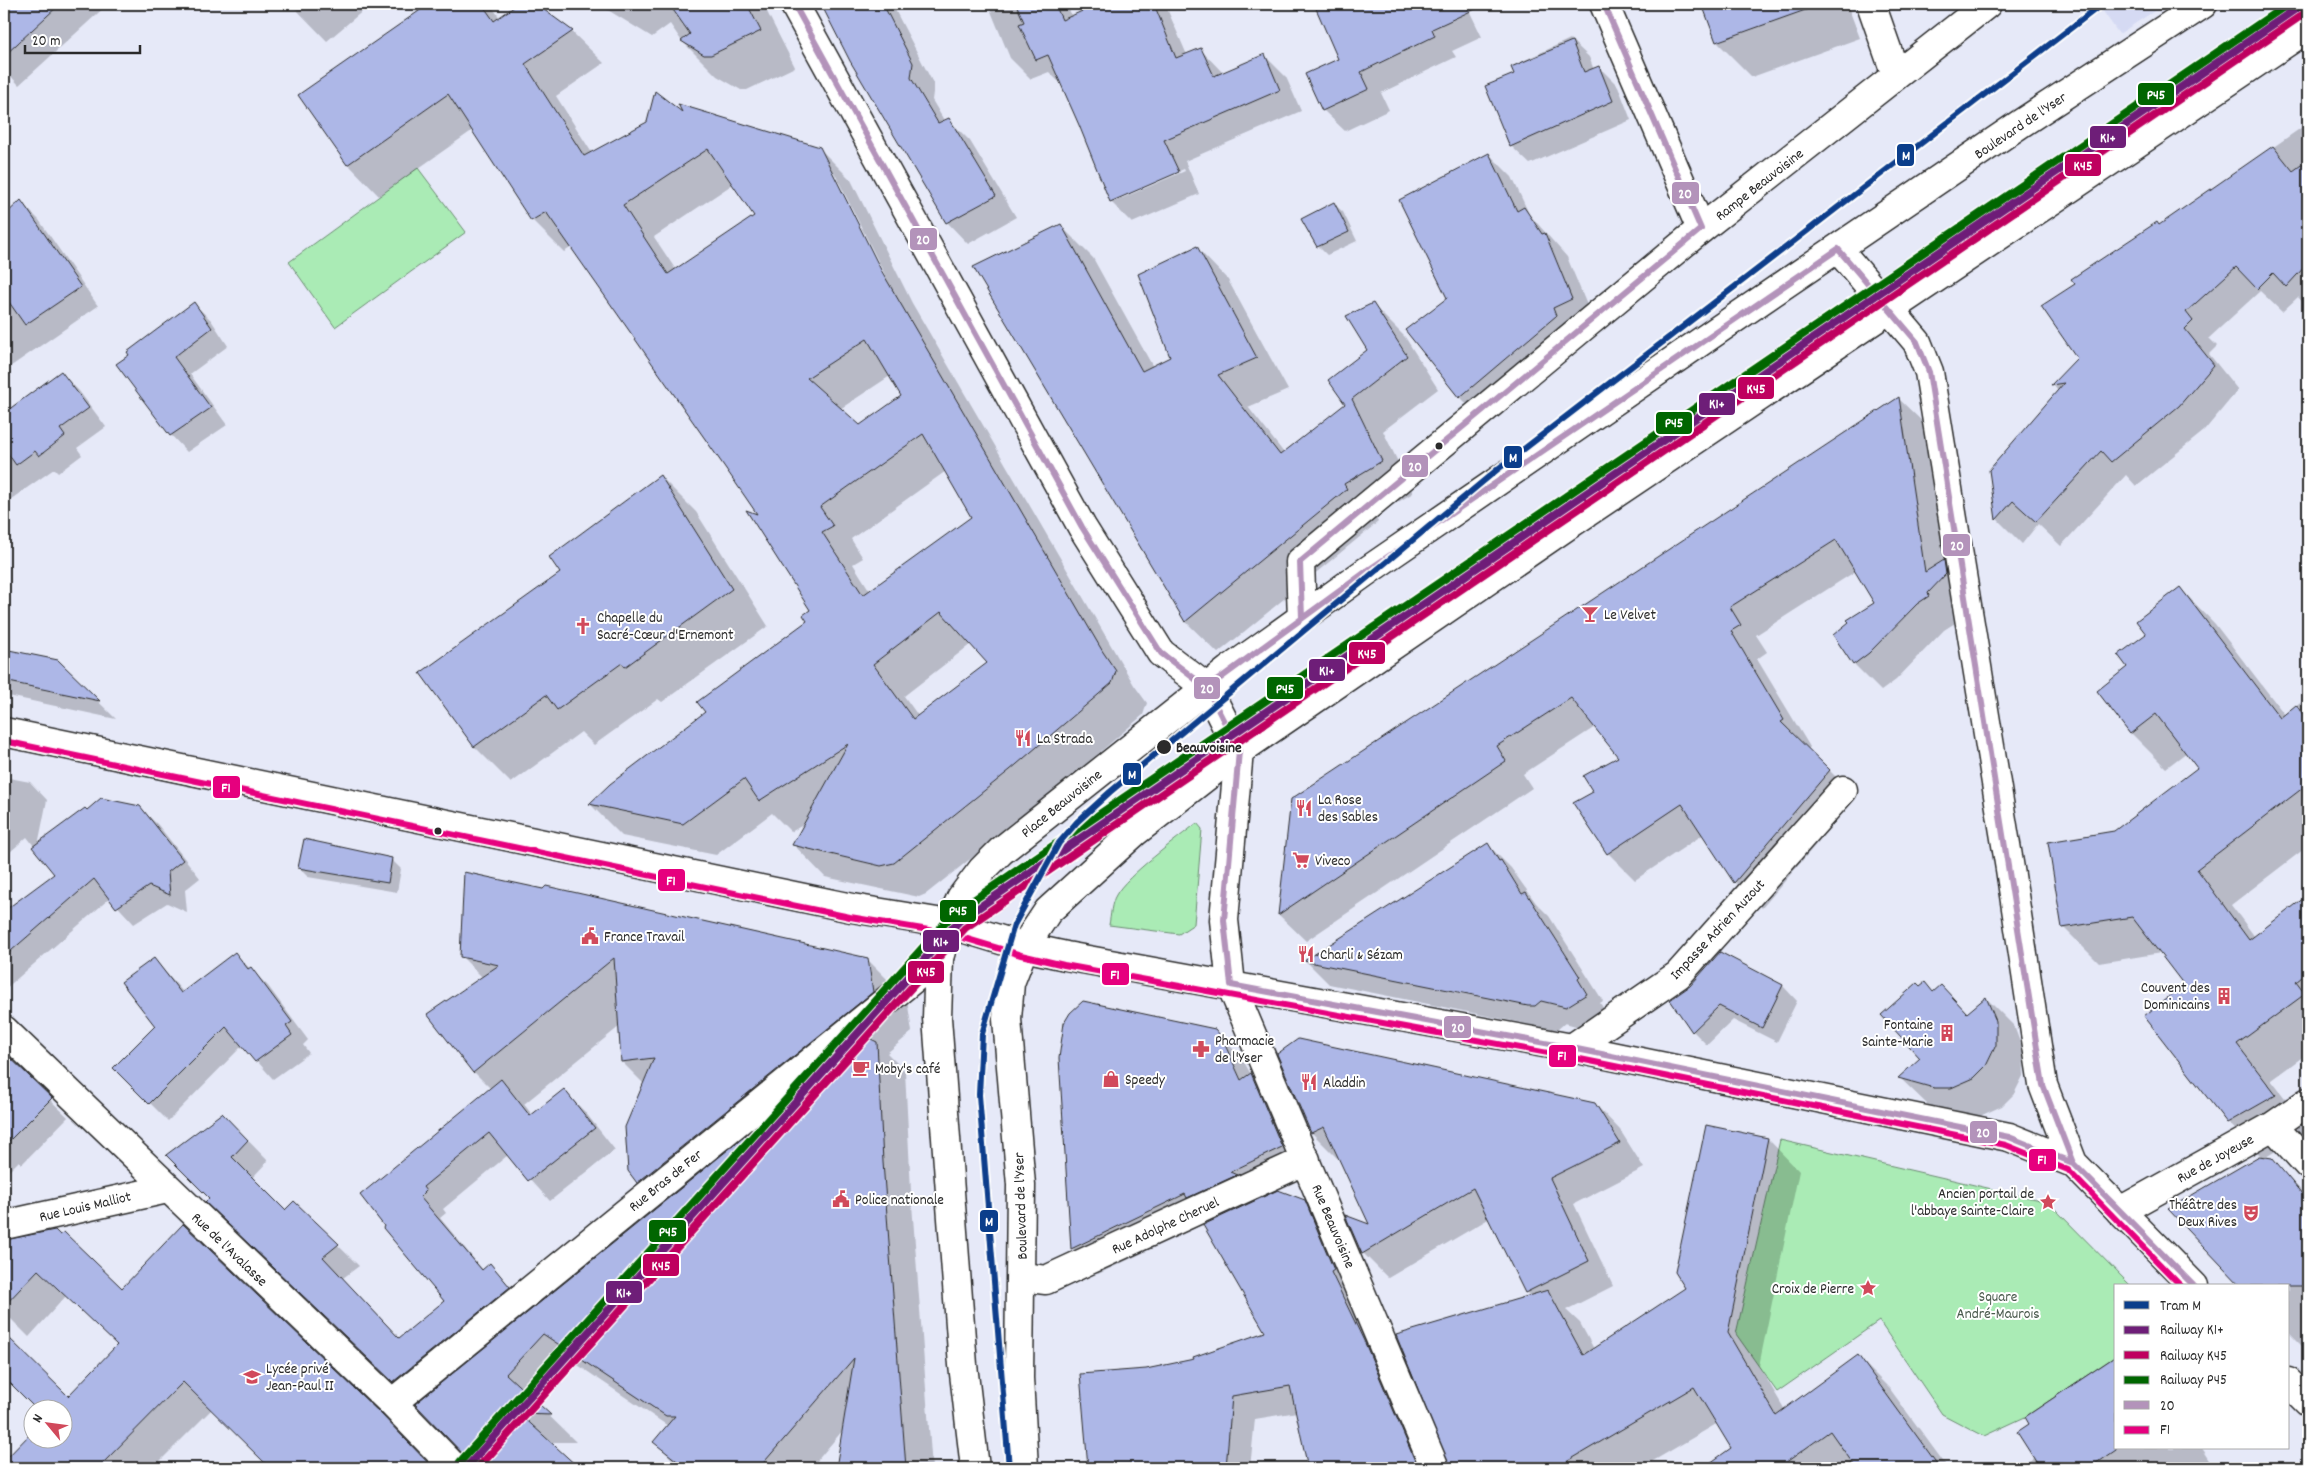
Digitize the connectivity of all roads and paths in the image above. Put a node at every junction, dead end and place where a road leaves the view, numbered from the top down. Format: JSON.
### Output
{"nodes":[{"id":1,"x":794,"y":4,"type":"edge"},
{"id":2,"x":1604,"y":4,"type":"edge"},
{"id":3,"x":1871,"y":4,"type":"edge"},
{"id":4,"x":1987,"y":4,"type":"edge"},
{"id":5,"x":2203,"y":4,"type":"edge"},
{"id":6,"x":2308,"y":28,"type":"edge"},
{"id":7,"x":1896,"y":76,"type":"junction"},
{"id":8,"x":1701,"y":229,"type":"junction"},
{"id":9,"x":1838,"y":249,"type":"junction"},
{"id":10,"x":1889,"y":309,"type":"junction"},
{"id":11,"x":1302,"y":618,"type":"junction"},
{"id":12,"x":1207,"y":688,"type":"junction"},
{"id":13,"x":4,"y":732,"type":"edge"},
{"id":14,"x":1240,"y":751,"type":"junction"},
{"id":15,"x":1843,"y":790,"type":"dead end"},
{"id":16,"x":949,"y":924,"type":"junction"},
{"id":17,"x":1024,"y":947,"type":"junction"},
{"id":18,"x":939,"y":958,"type":"junction"},
{"id":19,"x":1231,"y":985,"type":"junction"},
{"id":20,"x":4,"y":1030,"type":"edge"},
{"id":21,"x":1572,"y":1048,"type":"junction"},
{"id":22,"x":2308,"y":1102,"type":"edge"},
{"id":23,"x":2273,"y":1126,"type":"junction"},
{"id":24,"x":1306,"y":1160,"type":"junction"},
{"id":25,"x":2074,"y":1163,"type":"junction"},
{"id":26,"x":2308,"y":1165,"type":"edge"},
{"id":27,"x":167,"y":1189,"type":"junction"},
{"id":28,"x":2120,"y":1211,"type":"junction"},
{"id":29,"x":4,"y":1225,"type":"edge"},
{"id":30,"x":1022,"y":1277,"type":"junction"},
{"id":31,"x":2192,"y":1284,"type":"edge"},
{"id":32,"x":2290,"y":1384,"type":"edge"},
{"id":33,"x":2308,"y":1402,"type":"edge"},
{"id":34,"x":392,"y":1403,"type":"junction"},
{"id":35,"x":454,"y":1468,"type":"edge"},
{"id":36,"x":975,"y":1468,"type":"edge"},
{"id":37,"x":1024,"y":1468,"type":"edge"},
{"id":38,"x":1435,"y":1468,"type":"edge"}],
"edges":[{"from":1,"to":12,"type":"street"},
{"from":2,"to":8,"type":"street"},
{"from":3,"to":7,"type":"street"},
{"from":4,"to":7,"type":"street","name":"Rampe Beauvoisine"},
{"from":5,"to":9,"type":"street","name":"Boulevard de l'Yser"},
{"from":6,"to":10,"type":"street"},
{"from":7,"to":8,"type":"street","name":"Rampe Beauvoisine"},
{"from":8,"to":11,"type":"street","name":"Rampe Beauvoisine"},
{"from":9,"to":10,"type":"street"},
{"from":9,"to":11,"type":"street","name":"Boulevard de l'Yser"},
{"from":10,"to":14,"type":"street"},
{"from":10,"to":25,"type":"street"},
{"from":11,"to":12,"type":"street","name":"Boulevard de l'Yser"},
{"from":12,"to":14,"type":"street"},
{"from":12,"to":16,"type":"street","name":"Place Beauvoisine"},
{"from":13,"to":16,"type":"street"},
{"from":14,"to":17,"type":"street"},
{"from":14,"to":19,"type":"street"},
{"from":15,"to":21,"type":"street","name":"Impasse Adrien Auzout"},
{"from":16,"to":17,"type":"street"},
{"from":16,"to":18,"type":"street","name":"Place Beauvoisine"},
{"from":17,"to":19,"type":"street"},
{"from":17,"to":30,"type":"street","name":"Boulevard de l'Yser"},
{"from":18,"to":34,"type":"street","name":"Rue Bras de Fer"},
{"from":18,"to":36,"type":"street"},
{"from":19,"to":21,"type":"street"},
{"from":19,"to":24,"type":"street","name":"Rue Beauvoisine"},
{"from":20,"to":27,"type":"street","name":"Rue de l'Avalasse"},
{"from":21,"to":25,"type":"street"},
{"from":22,"to":23,"type":"street","name":"Rue de Joyeuse"},
{"from":23,"to":26,"type":"street"},
{"from":23,"to":28,"type":"street","name":"Rue de Joyeuse"},
{"from":24,"to":30,"type":"street","name":"Rue Adolphe Cheruel"},
{"from":24,"to":38,"type":"street","name":"Rue Beauvoisine"},
{"from":25,"to":28,"type":"street"},
{"from":27,"to":29,"type":"street","name":"Rue Louis Malliot"},
{"from":27,"to":34,"type":"street","name":"Rue de l'Avalasse"},
{"from":28,"to":31,"type":"street"},
{"from":30,"to":37,"type":"street","name":"Boulevard de l'Yser"},
{"from":32,"to":33,"type":"street"},
{"from":34,"to":35,"type":"street","name":"Rue de l'Avalasse"}]}
